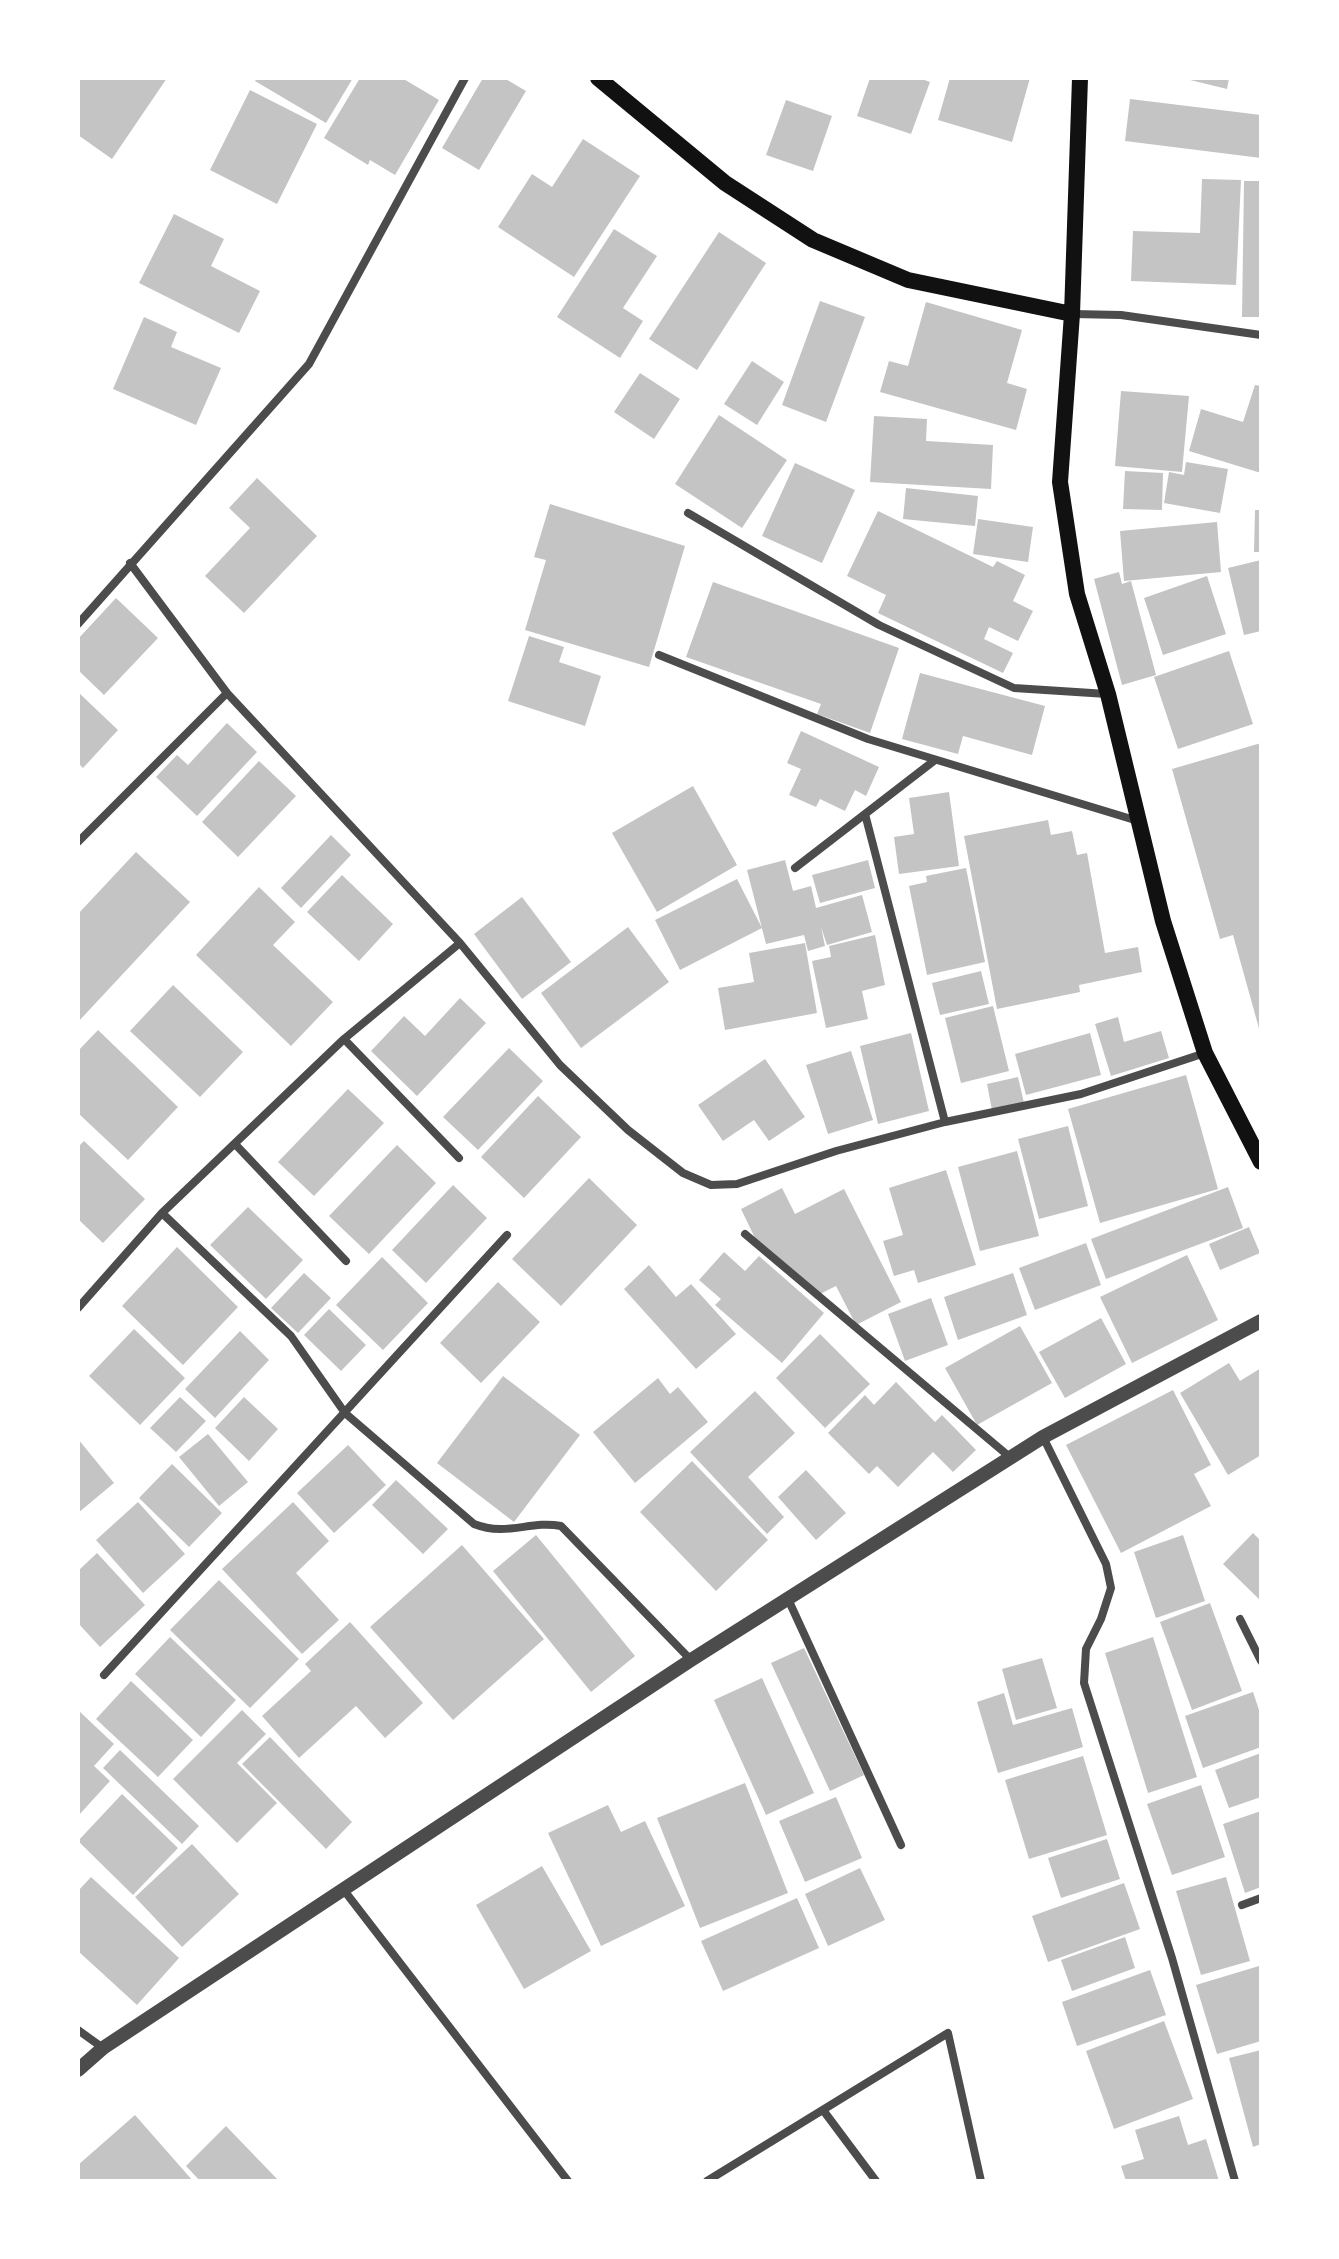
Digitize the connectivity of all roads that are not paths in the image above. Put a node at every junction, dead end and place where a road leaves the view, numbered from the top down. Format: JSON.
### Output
{"nodes":[{"id":1,"x":465,"y":78,"type":"edge"},
{"id":2,"x":598,"y":78,"type":"edge"},
{"id":3,"x":1080,"y":78,"type":"edge"},
{"id":4,"x":1072,"y":314,"type":"junction"},
{"id":5,"x":1261,"y":335,"type":"edge"},
{"id":6,"x":688,"y":513,"type":"dead end"},
{"id":7,"x":130,"y":563,"type":"junction"},
{"id":8,"x":78,"y":624,"type":"edge"},
{"id":9,"x":659,"y":655,"type":"dead end"},
{"id":10,"x":227,"y":693,"type":"junction"},
{"id":11,"x":1108,"y":694,"type":"junction"},
{"id":12,"x":935,"y":760,"type":"junction"},
{"id":13,"x":865,"y":814,"type":"junction"},
{"id":14,"x":1139,"y":822,"type":"junction"},
{"id":15,"x":78,"y":842,"type":"edge"},
{"id":16,"x":795,"y":868,"type":"dead end"},
{"id":17,"x":460,"y":943,"type":"junction"},
{"id":18,"x":344,"y":1039,"type":"junction"},
{"id":19,"x":1205,"y":1053,"type":"junction"},
{"id":20,"x":945,"y":1122,"type":"junction"},
{"id":21,"x":235,"y":1144,"type":"junction"},
{"id":22,"x":459,"y":1158,"type":"dead end"},
{"id":23,"x":1261,"y":1162,"type":"edge"},
{"id":24,"x":162,"y":1213,"type":"junction"},
{"id":25,"x":745,"y":1234,"type":"dead end"},
{"id":26,"x":507,"y":1235,"type":"dead end"},
{"id":27,"x":346,"y":1261,"type":"dead end"},
{"id":28,"x":78,"y":1308,"type":"edge"},
{"id":29,"x":1261,"y":1321,"type":"edge"},
{"id":30,"x":345,"y":1413,"type":"junction"},
{"id":31,"x":1043,"y":1437,"type":"junction"},
{"id":32,"x":1011,"y":1458,"type":"junction"},
{"id":33,"x":788,"y":1599,"type":"junction"},
{"id":34,"x":1240,"y":1619,"type":"dead end"},
{"id":35,"x":691,"y":1660,"type":"junction"},
{"id":36,"x":1261,"y":1661,"type":"edge"},
{"id":37,"x":104,"y":1675,"type":"dead end"},
{"id":38,"x":901,"y":1845,"type":"dead end"},
{"id":39,"x":343,"y":1889,"type":"junction"},
{"id":40,"x":1261,"y":1898,"type":"edge"},
{"id":41,"x":1242,"y":1905,"type":"dead end"},
{"id":42,"x":78,"y":2030,"type":"edge"},
{"id":43,"x":103,"y":2048,"type":"junction"},
{"id":44,"x":78,"y":2070,"type":"edge"},
{"id":45,"x":823,"y":2110,"type":"junction"},
{"id":46,"x":568,"y":2181,"type":"edge"},
{"id":47,"x":707,"y":2181,"type":"edge"},
{"id":48,"x":876,"y":2181,"type":"edge"},
{"id":49,"x":981,"y":2181,"type":"edge"},
{"id":50,"x":1235,"y":2181,"type":"edge"}],
"edges":[{"from":1,"to":7,"type":"street"},
{"from":2,"to":4,"type":"main road"},
{"from":3,"to":4,"type":"main road"},
{"from":4,"to":5,"type":"street"},
{"from":4,"to":11,"type":"main road"},
{"from":6,"to":11,"type":"street"},
{"from":7,"to":8,"type":"street"},
{"from":7,"to":10,"type":"street"},
{"from":9,"to":12,"type":"street"},
{"from":10,"to":15,"type":"street"},
{"from":10,"to":17,"type":"street"},
{"from":11,"to":14,"type":"main road"},
{"from":12,"to":13,"type":"street"},
{"from":12,"to":14,"type":"street"},
{"from":13,"to":16,"type":"street"},
{"from":13,"to":20,"type":"street"},
{"from":14,"to":19,"type":"main road"},
{"from":17,"to":18,"type":"street"},
{"from":17,"to":20,"type":"street"},
{"from":18,"to":21,"type":"street"},
{"from":18,"to":22,"type":"street"},
{"from":19,"to":20,"type":"street"},
{"from":19,"to":23,"type":"main road"},
{"from":21,"to":24,"type":"street"},
{"from":21,"to":27,"type":"street"},
{"from":24,"to":28,"type":"street"},
{"from":24,"to":30,"type":"street"},
{"from":25,"to":32,"type":"street"},
{"from":26,"to":30,"type":"street"},
{"from":29,"to":31,"type":"street"},
{"from":30,"to":35,"type":"street"},
{"from":30,"to":37,"type":"street"},
{"from":31,"to":32,"type":"street"},
{"from":31,"to":50,"type":"street"},
{"from":32,"to":33,"type":"street"},
{"from":33,"to":35,"type":"street"},
{"from":33,"to":38,"type":"street"},
{"from":34,"to":36,"type":"street"},
{"from":35,"to":39,"type":"street"},
{"from":39,"to":43,"type":"street"},
{"from":39,"to":46,"type":"street"},
{"from":40,"to":41,"type":"street"},
{"from":42,"to":43,"type":"street"},
{"from":43,"to":44,"type":"street"},
{"from":45,"to":47,"type":"street"},
{"from":45,"to":48,"type":"street"},
{"from":45,"to":49,"type":"street"}]}
